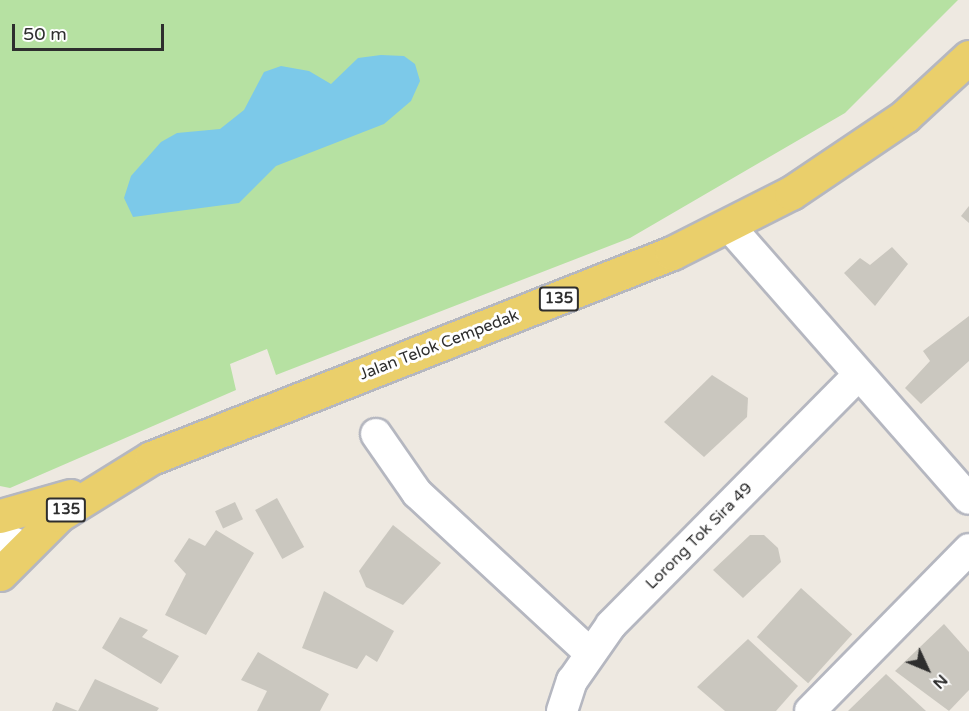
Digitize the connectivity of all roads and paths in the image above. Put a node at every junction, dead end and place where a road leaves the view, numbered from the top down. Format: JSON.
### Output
{"nodes":[{"id":1,"x":969,"y":57,"type":"edge"},
{"id":2,"x":729,"y":226,"type":"junction"},
{"id":3,"x":858,"y":375,"type":"junction"},
{"id":4,"x":376,"y":434,"type":"dead end"},
{"id":5,"x":114,"y":479,"type":"junction"},
{"id":6,"x":969,"y":499,"type":"edge"},
{"id":7,"x":0,"y":516,"type":"edge"},
{"id":8,"x":12,"y":541,"type":"edge"},
{"id":9,"x":969,"y":549,"type":"edge"},
{"id":10,"x":0,"y":574,"type":"edge"},
{"id":11,"x":589,"y":652,"type":"junction"},
{"id":12,"x":562,"y":711,"type":"edge"},
{"id":13,"x":810,"y":711,"type":"edge"}],
"edges":[{"from":1,"to":2,"type":"main road","name":"Jalan Telok Cempedak","number":"135"},
{"from":2,"to":3,"type":"street"},
{"from":2,"to":5,"type":"main road","name":"Jalan Telok Cempedak","number":"135"},
{"from":3,"to":6,"type":"street"},
{"from":3,"to":11,"type":"street","name":"Lorong Tok Sira 49"},
{"from":4,"to":11,"type":"street"},
{"from":5,"to":7,"type":"main road"},
{"from":5,"to":8,"type":"main road","name":"Jalan Telok Cempedak","number":"135"},
{"from":8,"to":10,"type":"main road","name":"Jalan Telok Cempedak","number":"135"},
{"from":9,"to":13,"type":"street"},
{"from":11,"to":12,"type":"street","name":"Lorong Tok Sira 49"}]}
